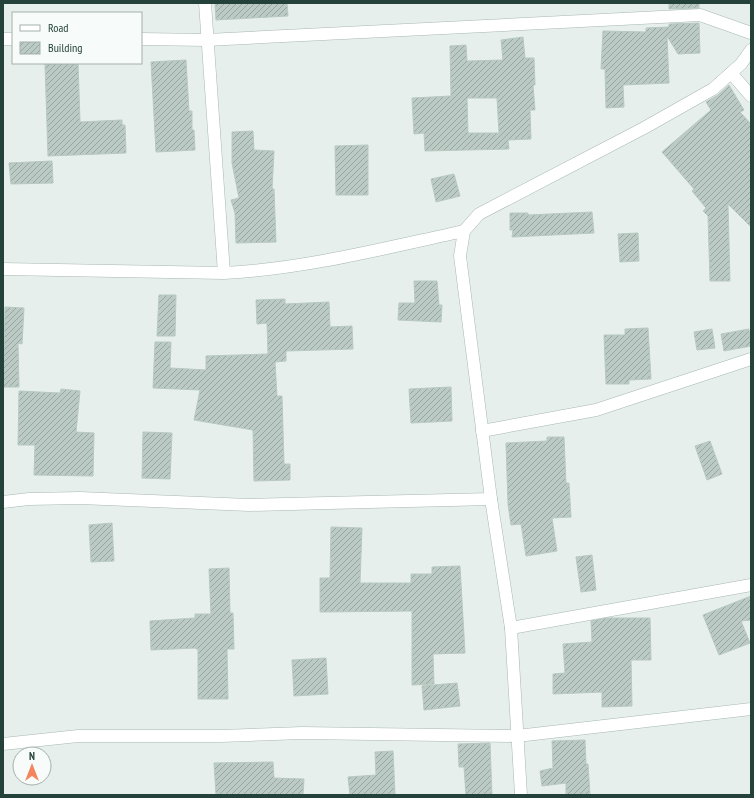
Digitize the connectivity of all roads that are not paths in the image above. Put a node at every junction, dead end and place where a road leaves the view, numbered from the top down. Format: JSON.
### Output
{"nodes":[{"id":1,"x":204,"y":3,"type":"edge"},
{"id":2,"x":751,"y":33,"type":"edge"},
{"id":3,"x":142,"y":39,"type":"edge"},
{"id":4,"x":207,"y":40,"type":"junction"},
{"id":5,"x":751,"y":50,"type":"edge"},
{"id":6,"x":731,"y":73,"type":"junction"},
{"id":7,"x":751,"y":96,"type":"edge"},
{"id":8,"x":464,"y":231,"type":"junction"},
{"id":9,"x":3,"y":269,"type":"edge"},
{"id":10,"x":224,"y":273,"type":"junction"},
{"id":11,"x":751,"y":359,"type":"edge"},
{"id":12,"x":482,"y":431,"type":"junction"},
{"id":13,"x":491,"y":499,"type":"junction"},
{"id":14,"x":3,"y":502,"type":"edge"},
{"id":15,"x":751,"y":585,"type":"edge"},
{"id":16,"x":511,"y":628,"type":"junction"},
{"id":17,"x":751,"y":709,"type":"edge"},
{"id":18,"x":517,"y":736,"type":"junction"},
{"id":19,"x":3,"y":744,"type":"edge"},
{"id":20,"x":521,"y":795,"type":"edge"}],
"edges":[{"from":1,"to":4,"type":"street"},
{"from":2,"to":4,"type":"street"},
{"from":3,"to":4,"type":"street"},
{"from":4,"to":10,"type":"street"},
{"from":5,"to":6,"type":"street"},
{"from":6,"to":7,"type":"street"},
{"from":6,"to":8,"type":"street"},
{"from":8,"to":10,"type":"street"},
{"from":8,"to":12,"type":"street"},
{"from":9,"to":10,"type":"street"},
{"from":11,"to":12,"type":"street"},
{"from":12,"to":13,"type":"street"},
{"from":13,"to":14,"type":"street"},
{"from":13,"to":16,"type":"street"},
{"from":15,"to":16,"type":"street"},
{"from":16,"to":18,"type":"street"},
{"from":17,"to":18,"type":"street"},
{"from":18,"to":19,"type":"street"},
{"from":18,"to":20,"type":"street"}]}
